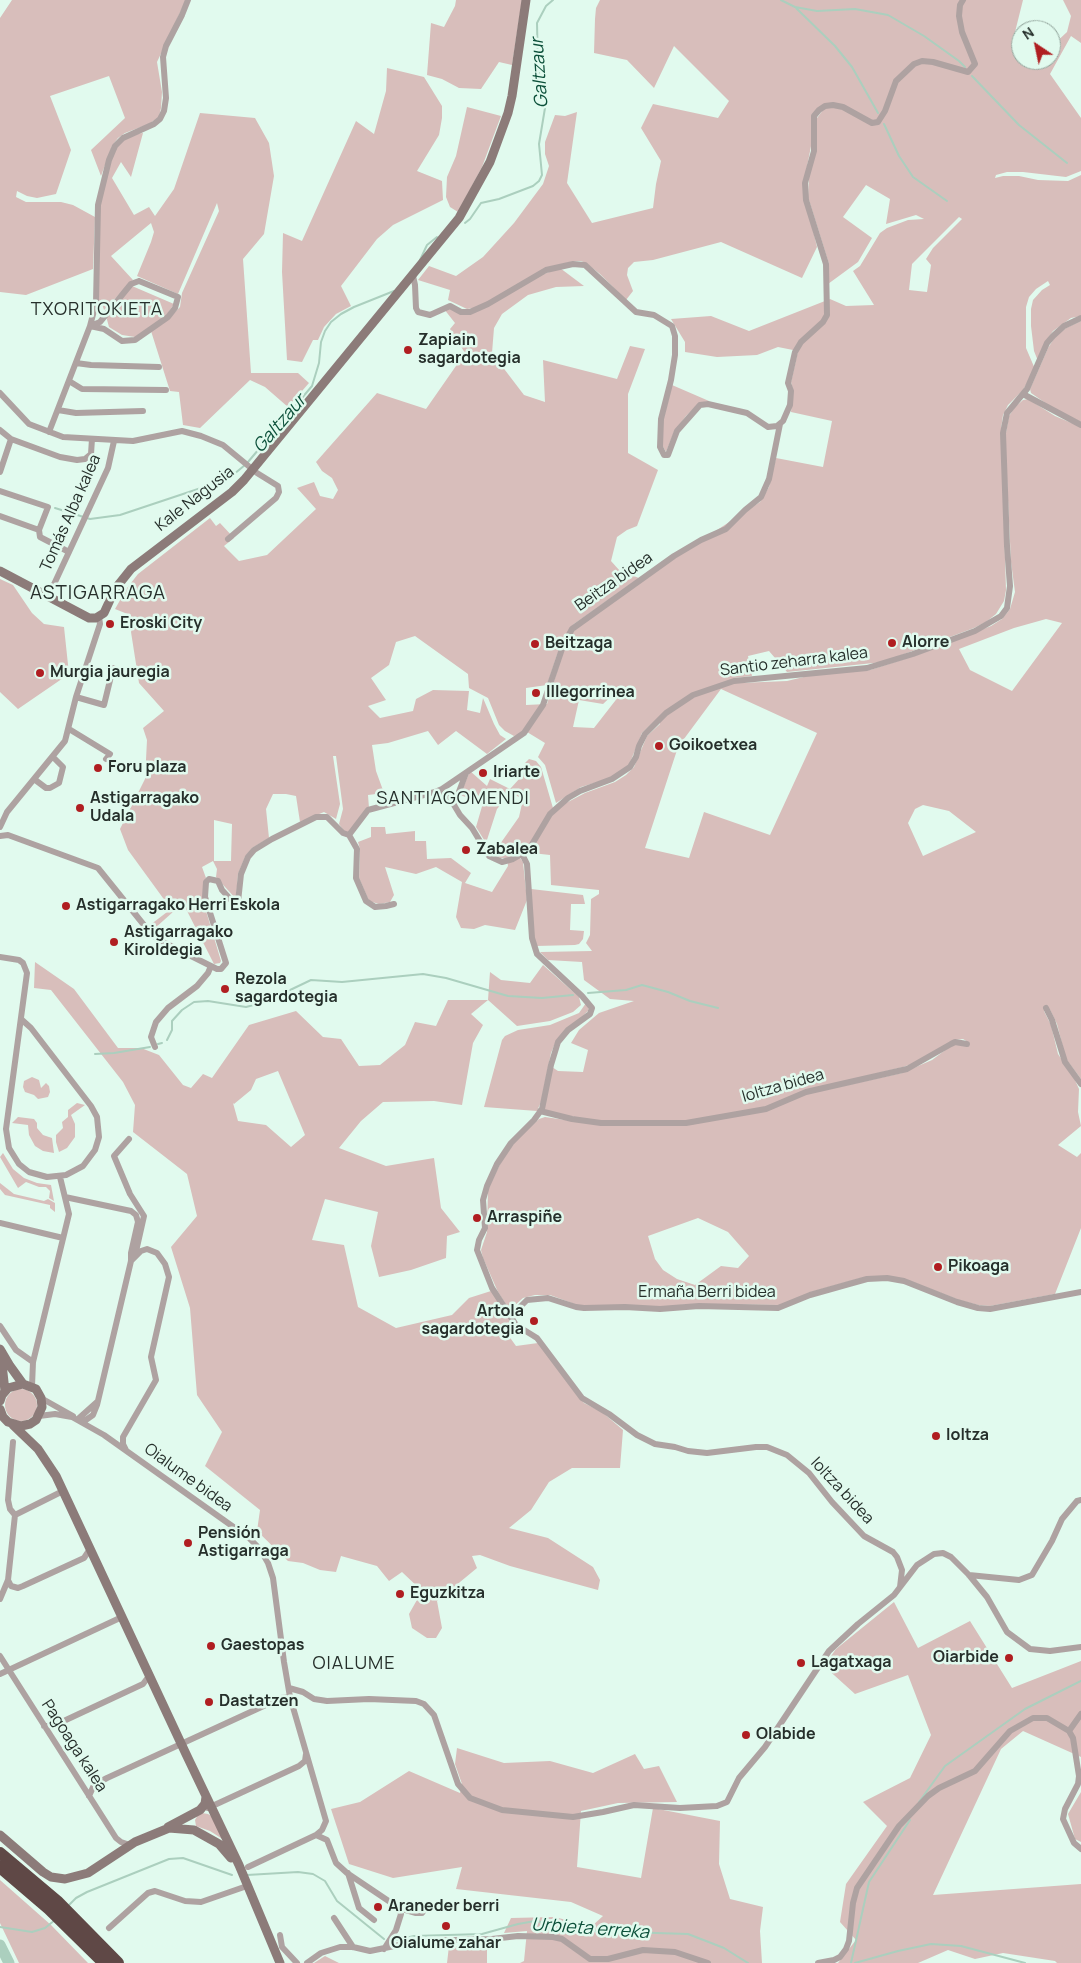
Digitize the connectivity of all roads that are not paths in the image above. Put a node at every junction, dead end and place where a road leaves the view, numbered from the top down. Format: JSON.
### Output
{"nodes":[{"id":1,"x":188,"y":0,"type":"edge"},
{"id":2,"x":526,"y":0,"type":"edge"},
{"id":3,"x":963,"y":0,"type":"edge"},
{"id":4,"x":413,"y":276,"type":"junction"},
{"id":5,"x":1081,"y":318,"type":"edge"},
{"id":6,"x":90,"y":326,"type":"junction"},
{"id":7,"x":76,"y":363,"type":"junction"},
{"id":8,"x":159,"y":368,"type":"dead end"},
{"id":9,"x":69,"y":382,"type":"junction"},
{"id":10,"x":166,"y":390,"type":"dead end"},
{"id":11,"x":0,"y":393,"type":"edge"},
{"id":12,"x":1024,"y":394,"type":"junction"},
{"id":13,"x":58,"y":410,"type":"junction"},
{"id":14,"x":143,"y":411,"type":"dead end"},
{"id":15,"x":780,"y":424,"type":"junction"},
{"id":16,"x":1081,"y":425,"type":"edge"},
{"id":17,"x":0,"y":430,"type":"edge"},
{"id":18,"x":49,"y":432,"type":"junction"},
{"id":19,"x":11,"y":439,"type":"junction"},
{"id":20,"x":92,"y":439,"type":"junction"},
{"id":21,"x":114,"y":440,"type":"junction"},
{"id":22,"x":251,"y":468,"type":"junction"},
{"id":23,"x":0,"y":472,"type":"edge"},
{"id":24,"x":0,"y":491,"type":"edge"},
{"id":25,"x":0,"y":516,"type":"edge"},
{"id":26,"x":39,"y":530,"type":"junction"},
{"id":27,"x":228,"y":539,"type":"dead end"},
{"id":28,"x":68,"y":552,"type":"junction"},
{"id":29,"x":0,"y":571,"type":"edge"},
{"id":30,"x":49,"y":596,"type":"junction"},
{"id":31,"x":98,"y":617,"type":"junction"},
{"id":32,"x":112,"y":668,"type":"dead end"},
{"id":33,"x":76,"y":697,"type":"junction"},
{"id":34,"x":69,"y":729,"type":"junction"},
{"id":35,"x":53,"y":757,"type":"junction"},
{"id":36,"x":106,"y":759,"type":"dead end"},
{"id":37,"x":467,"y":772,"type":"junction"},
{"id":38,"x":34,"y":780,"type":"junction"},
{"id":39,"x":435,"y":792,"type":"junction"},
{"id":40,"x":454,"y":805,"type":"junction"},
{"id":41,"x":0,"y":827,"type":"edge"},
{"id":42,"x":349,"y":835,"type":"junction"},
{"id":43,"x":0,"y":836,"type":"edge"},
{"id":44,"x":522,"y":854,"type":"junction"},
{"id":45,"x":394,"y":904,"type":"dead end"},
{"id":46,"x":0,"y":957,"type":"edge"},
{"id":47,"x":211,"y":966,"type":"junction"},
{"id":48,"x":1046,"y":1008,"type":"dead end"},
{"id":49,"x":21,"y":1019,"type":"junction"},
{"id":50,"x":966,"y":1044,"type":"dead end"},
{"id":51,"x":155,"y":1047,"type":"dead end"},
{"id":52,"x":1081,"y":1084,"type":"edge"},
{"id":53,"x":540,"y":1112,"type":"junction"},
{"id":54,"x":130,"y":1139,"type":"dead end"},
{"id":55,"x":60,"y":1177,"type":"junction"},
{"id":56,"x":65,"y":1197,"type":"junction"},
{"id":57,"x":0,"y":1223,"type":"edge"},
{"id":58,"x":63,"y":1238,"type":"junction"},
{"id":59,"x":131,"y":1253,"type":"junction"},
{"id":60,"x":131,"y":1261,"type":"junction"},
{"id":61,"x":1081,"y":1292,"type":"edge"},
{"id":62,"x":511,"y":1316,"type":"junction"},
{"id":63,"x":0,"y":1326,"type":"edge"},
{"id":64,"x":0,"y":1349,"type":"edge"},
{"id":65,"x":33,"y":1362,"type":"junction"},
{"id":66,"x":27,"y":1385,"type":"junction"},
{"id":67,"x":5,"y":1391,"type":"junction"},
{"id":68,"x":41,"y":1398,"type":"junction"},
{"id":69,"x":0,"y":1401,"type":"edge"},
{"id":70,"x":0,"y":1409,"type":"edge"},
{"id":71,"x":36,"y":1419,"type":"junction"},
{"id":72,"x":80,"y":1421,"type":"junction"},
{"id":73,"x":6,"y":1422,"type":"edge"},
{"id":74,"x":13,"y":1442,"type":"dead end"},
{"id":75,"x":38,"y":1449,"type":"junction"},
{"id":76,"x":126,"y":1450,"type":"junction"},
{"id":77,"x":64,"y":1491,"type":"junction"},
{"id":78,"x":1081,"y":1500,"type":"edge"},
{"id":79,"x":14,"y":1515,"type":"junction"},
{"id":80,"x":90,"y":1549,"type":"junction"},
{"id":81,"x":969,"y":1575,"type":"junction"},
{"id":82,"x":8,"y":1580,"type":"junction"},
{"id":83,"x":900,"y":1587,"type":"junction"},
{"id":84,"x":0,"y":1599,"type":"edge"},
{"id":85,"x":122,"y":1618,"type":"junction"},
{"id":86,"x":1081,"y":1647,"type":"edge"},
{"id":87,"x":0,"y":1656,"type":"edge"},
{"id":88,"x":8,"y":1671,"type":"junction"},
{"id":89,"x":0,"y":1674,"type":"edge"},
{"id":90,"x":149,"y":1676,"type":"junction"},
{"id":91,"x":289,"y":1688,"type":"junction"},
{"id":92,"x":290,"y":1697,"type":"junction"},
{"id":93,"x":1081,"y":1714,"type":"edge"},
{"id":94,"x":44,"y":1726,"type":"junction"},
{"id":95,"x":1069,"y":1731,"type":"junction"},
{"id":96,"x":181,"y":1745,"type":"junction"},
{"id":97,"x":306,"y":1752,"type":"junction"},
{"id":98,"x":89,"y":1796,"type":"junction"},
{"id":99,"x":205,"y":1810,"type":"junction"},
{"id":100,"x":164,"y":1829,"type":"junction"},
{"id":101,"x":194,"y":1830,"type":"junction"},
{"id":102,"x":0,"y":1835,"type":"edge"},
{"id":103,"x":316,"y":1835,"type":"junction"},
{"id":104,"x":130,"y":1845,"type":"junction"},
{"id":105,"x":1081,"y":1848,"type":"edge"},
{"id":106,"x":0,"y":1854,"type":"edge"},
{"id":107,"x":248,"y":1867,"type":"dead end"},
{"id":108,"x":0,"y":1868,"type":"edge"},
{"id":109,"x":348,"y":1873,"type":"junction"},
{"id":110,"x":247,"y":1885,"type":"junction"},
{"id":111,"x":428,"y":1904,"type":"dead end"},
{"id":112,"x":399,"y":1908,"type":"junction"},
{"id":113,"x":334,"y":1918,"type":"dead end"},
{"id":114,"x":374,"y":1920,"type":"dead end"},
{"id":115,"x":109,"y":1928,"type":"dead end"},
{"id":116,"x":79,"y":1934,"type":"junction"},
{"id":117,"x":280,"y":1935,"type":"dead end"},
{"id":118,"x":102,"y":1946,"type":"junction"},
{"id":119,"x":353,"y":1947,"type":"junction"},
{"id":120,"x":384,"y":1949,"type":"junction"},
{"id":121,"x":96,"y":1963,"type":"edge"},
{"id":122,"x":104,"y":1963,"type":"edge"},
{"id":123,"x":118,"y":1963,"type":"edge"},
{"id":124,"x":124,"y":1963,"type":"edge"},
{"id":125,"x":280,"y":1963,"type":"edge"},
{"id":126,"x":296,"y":1963,"type":"edge"},
{"id":127,"x":307,"y":1963,"type":"edge"},
{"id":128,"x":708,"y":1963,"type":"edge"},
{"id":129,"x":818,"y":1963,"type":"edge"}],
"edges":[{"from":1,"to":6,"type":"street"},
{"from":2,"to":4,"type":"street","name":"Kale Nagusia"},
{"from":3,"to":15,"type":"street","name":"Beitza bidea"},
{"from":4,"to":15,"type":"street"},
{"from":4,"to":22,"type":"street","name":"Kale Nagusia"},
{"from":5,"to":12,"type":"street","name":"Santio zeharra kalea"},
{"from":6,"to":6,"type":"street"},
{"from":6,"to":7,"type":"street"},
{"from":7,"to":8,"type":"street"},
{"from":7,"to":9,"type":"street"},
{"from":9,"to":10,"type":"street"},
{"from":9,"to":13,"type":"street"},
{"from":11,"to":18,"type":"street"},
{"from":12,"to":16,"type":"street"},
{"from":12,"to":44,"type":"street","name":"Santio zeharra kalea"},
{"from":13,"to":14,"type":"street"},
{"from":13,"to":18,"type":"street"},
{"from":15,"to":37,"type":"street","name":"Beitza bidea"},
{"from":17,"to":19,"type":"street"},
{"from":18,"to":20,"type":"street"},
{"from":19,"to":20,"type":"street"},
{"from":19,"to":23,"type":"street"},
{"from":20,"to":21,"type":"street"},
{"from":21,"to":22,"type":"street"},
{"from":21,"to":28,"type":"street","name":"Tomás Alba kalea"},
{"from":22,"to":27,"type":"street","name":"Kale Nagusia"},
{"from":22,"to":31,"type":"street","name":"Kale Nagusia"},
{"from":24,"to":26,"type":"street"},
{"from":25,"to":26,"type":"street"},
{"from":26,"to":28,"type":"street"},
{"from":28,"to":30,"type":"street","name":"Tomás Alba kalea"},
{"from":29,"to":30,"type":"street"},
{"from":30,"to":31,"type":"street"},
{"from":31,"to":33,"type":"street"},
{"from":32,"to":33,"type":"street"},
{"from":33,"to":34,"type":"street"},
{"from":34,"to":35,"type":"street"},
{"from":34,"to":36,"type":"street"},
{"from":35,"to":38,"type":"street"},
{"from":35,"to":38,"type":"street"},
{"from":37,"to":39,"type":"street","name":"Beitza bidea"},
{"from":37,"to":40,"type":"street"},
{"from":38,"to":41,"type":"street"},
{"from":39,"to":40,"type":"street"},
{"from":39,"to":42,"type":"street"},
{"from":40,"to":44,"type":"street"},
{"from":42,"to":45,"type":"street"},
{"from":42,"to":47,"type":"street"},
{"from":43,"to":47,"type":"street"},
{"from":44,"to":53,"type":"street","name":"Ioltza bidea"},
{"from":46,"to":49,"type":"street"},
{"from":47,"to":51,"type":"street"},
{"from":48,"to":52,"type":"street"},
{"from":49,"to":55,"type":"street"},
{"from":49,"to":55,"type":"street"},
{"from":50,"to":53,"type":"street","name":"Ioltza bidea"},
{"from":53,"to":62,"type":"street","name":"Ioltza bidea"},
{"from":54,"to":59,"type":"street"},
{"from":55,"to":56,"type":"street"},
{"from":56,"to":58,"type":"street"},
{"from":56,"to":59,"type":"street"},
{"from":57,"to":58,"type":"street"},
{"from":58,"to":65,"type":"street"},
{"from":59,"to":60,"type":"street"},
{"from":60,"to":72,"type":"street"},
{"from":60,"to":76,"type":"street","name":"Oialume bidea"},
{"from":61,"to":62,"type":"street","name":"Ermaña Berri bidea"},
{"from":62,"to":83,"type":"street","name":"Ioltza bidea"},
{"from":63,"to":65,"type":"street"},
{"from":64,"to":66,"type":"street"},
{"from":64,"to":67,"type":"street"},
{"from":65,"to":66,"type":"street"},
{"from":66,"to":67,"type":"street"},
{"from":66,"to":68,"type":"street"},
{"from":67,"to":69,"type":"street"},
{"from":68,"to":71,"type":"street"},
{"from":68,"to":72,"type":"street","name":"Oialume bidea"},
{"from":70,"to":73,"type":"street"},
{"from":71,"to":72,"type":"street","name":"Oialume bidea"},
{"from":71,"to":73,"type":"street"},
{"from":71,"to":75,"type":"street"},
{"from":72,"to":76,"type":"street","name":"Oialume bidea"},
{"from":73,"to":75,"type":"street"},
{"from":74,"to":79,"type":"street"},
{"from":75,"to":77,"type":"street"},
{"from":76,"to":91,"type":"street","name":"Oialume bidea"},
{"from":77,"to":79,"type":"street"},
{"from":77,"to":80,"type":"street"},
{"from":78,"to":81,"type":"street"},
{"from":79,"to":82,"type":"street"},
{"from":80,"to":82,"type":"street"},
{"from":80,"to":85,"type":"street"},
{"from":81,"to":83,"type":"street"},
{"from":81,"to":86,"type":"street"},
{"from":82,"to":84,"type":"street"},
{"from":83,"to":91,"type":"street"},
{"from":85,"to":88,"type":"street"},
{"from":85,"to":90,"type":"street"},
{"from":87,"to":88,"type":"street","name":"Pagoaga kalea"},
{"from":88,"to":89,"type":"street"},
{"from":88,"to":94,"type":"street","name":"Pagoaga kalea"},
{"from":90,"to":94,"type":"street"},
{"from":90,"to":96,"type":"street"},
{"from":91,"to":92,"type":"street","name":"Oialume bidea"},
{"from":92,"to":96,"type":"street"},
{"from":92,"to":97,"type":"street","name":"Oialume bidea"},
{"from":93,"to":95,"type":"street"},
{"from":94,"to":98,"type":"street","name":"Pagoaga kalea"},
{"from":95,"to":105,"type":"street"},
{"from":95,"to":129,"type":"street"},
{"from":96,"to":98,"type":"street"},
{"from":96,"to":99,"type":"street"},
{"from":97,"to":99,"type":"street"},
{"from":97,"to":103,"type":"street","name":"Oialume bidea"},
{"from":98,"to":104,"type":"street","name":"Pagoaga kalea"},
{"from":99,"to":100,"type":"street"},
{"from":99,"to":101,"type":"street"},
{"from":99,"to":110,"type":"street"},
{"from":100,"to":101,"type":"street"},
{"from":100,"to":104,"type":"street"},
{"from":101,"to":110,"type":"street"},
{"from":102,"to":104,"type":"street"},
{"from":103,"to":107,"type":"street"},
{"from":103,"to":109,"type":"street"},
{"from":106,"to":116,"type":"highway"},
{"from":108,"to":116,"type":"highway"},
{"from":109,"to":112,"type":"street"},
{"from":109,"to":114,"type":"street"},
{"from":110,"to":115,"type":"street"},
{"from":110,"to":125,"type":"street"},
{"from":111,"to":112,"type":"street"},
{"from":112,"to":120,"type":"street"},
{"from":113,"to":119,"type":"street"},
{"from":116,"to":118,"type":"highway"},
{"from":116,"to":121,"type":"highway"},
{"from":116,"to":122,"type":"highway"},
{"from":117,"to":126,"type":"street"},
{"from":118,"to":123,"type":"highway"},
{"from":118,"to":124,"type":"highway"},
{"from":119,"to":120,"type":"street"},
{"from":119,"to":127,"type":"street"},
{"from":120,"to":128,"type":"street"}]}
